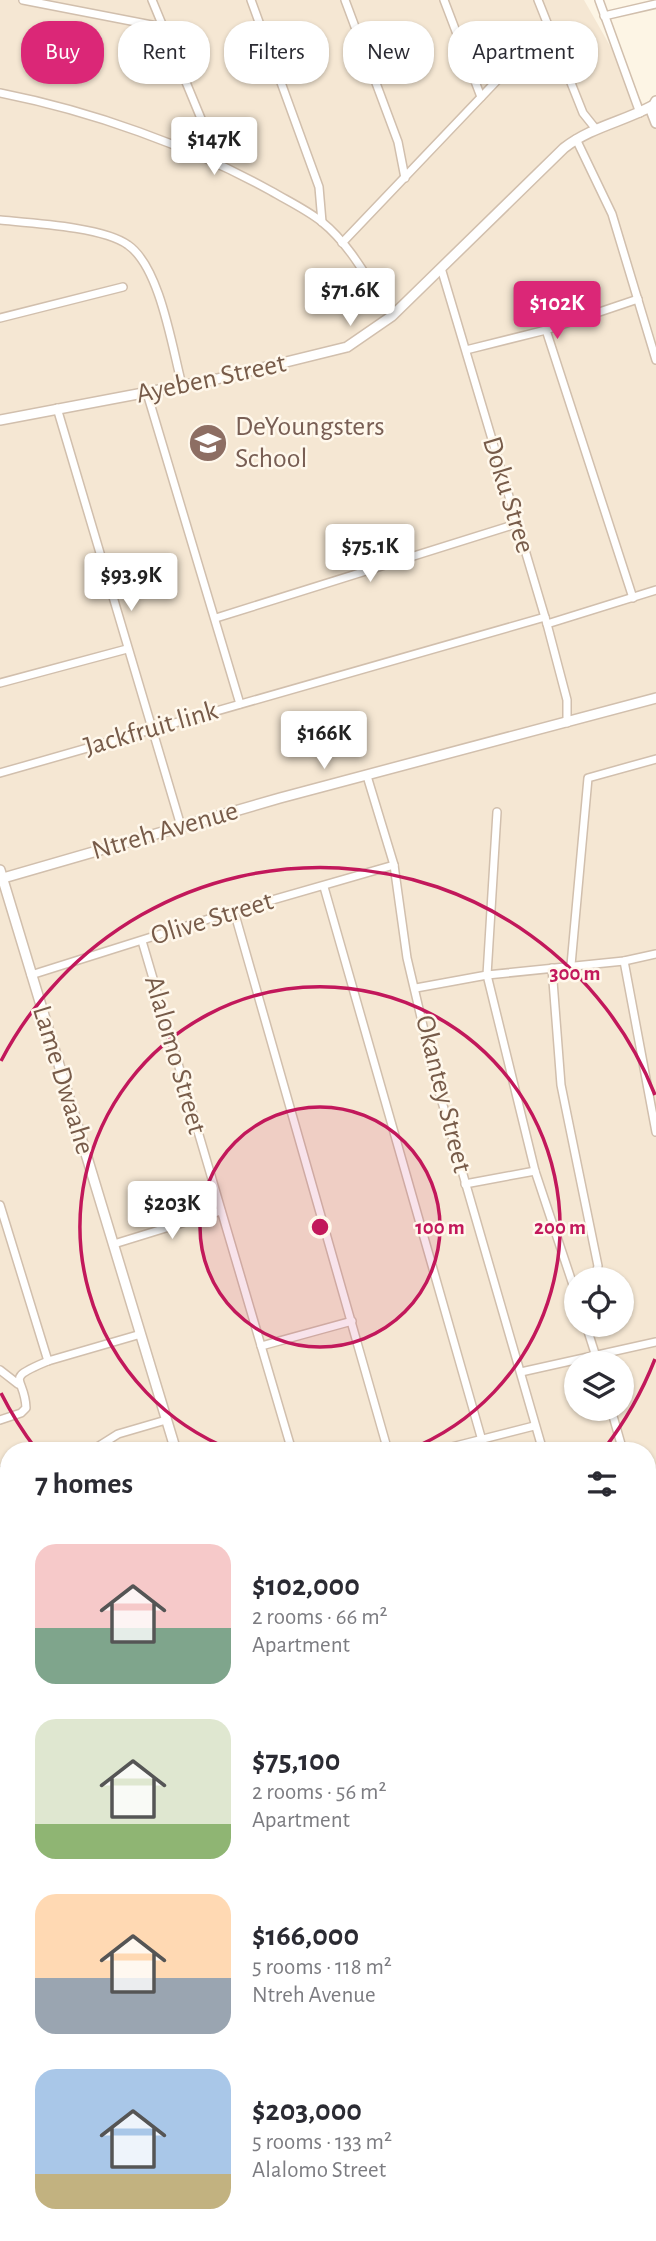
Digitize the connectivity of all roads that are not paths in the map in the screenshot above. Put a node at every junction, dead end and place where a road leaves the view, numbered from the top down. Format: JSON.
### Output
{"nodes":[{"id":1,"x":23,"y":0,"type":"edge"},
{"id":2,"x":152,"y":0,"type":"edge"},
{"id":3,"x":251,"y":0,"type":"edge"},
{"id":4,"x":345,"y":0,"type":"edge"},
{"id":5,"x":444,"y":0,"type":"edge"},
{"id":6,"x":538,"y":0,"type":"edge"},
{"id":7,"x":599,"y":0,"type":"edge"},
{"id":8,"x":58,"y":3,"type":"edge"},
{"id":9,"x":656,"y":4,"type":"edge"},
{"id":10,"x":604,"y":16,"type":"junction"},
{"id":11,"x":136,"y":21,"type":"edge"},
{"id":12,"x":160,"y":21,"type":"edge"},
{"id":13,"x":546,"y":21,"type":"edge"},
{"id":14,"x":186,"y":84,"type":"edge"},
{"id":15,"x":493,"y":84,"type":"edge"},
{"id":16,"x":571,"y":84,"type":"edge"},
{"id":17,"x":0,"y":93,"type":"edge"},
{"id":18,"x":481,"y":97,"type":"junction"},
{"id":19,"x":654,"y":103,"type":"edge"},
{"id":20,"x":640,"y":113,"type":"junction"},
{"id":21,"x":631,"y":118,"type":"junction"},
{"id":22,"x":655,"y":122,"type":"edge"},
{"id":23,"x":595,"y":128,"type":"junction"},
{"id":24,"x":576,"y":139,"type":"junction"},
{"id":25,"x":212,"y":160,"type":"junction"},
{"id":26,"x":405,"y":178,"type":"junction"},
{"id":27,"x":0,"y":219,"type":"edge"},
{"id":28,"x":322,"y":222,"type":"junction"},
{"id":29,"x":342,"y":243,"type":"junction"},
{"id":30,"x":442,"y":268,"type":"junction"},
{"id":31,"x":123,"y":287,"type":"dead end"},
{"id":32,"x":638,"y":299,"type":"junction"},
{"id":33,"x":392,"y":316,"type":"junction"},
{"id":34,"x":0,"y":318,"type":"edge"},
{"id":35,"x":546,"y":330,"type":"junction"},
{"id":36,"x":466,"y":350,"type":"junction"},
{"id":37,"x":656,"y":360,"type":"edge"},
{"id":38,"x":183,"y":385,"type":"junction"},
{"id":39,"x":147,"y":393,"type":"junction"},
{"id":40,"x":57,"y":408,"type":"junction"},
{"id":41,"x":0,"y":420,"type":"edge"},
{"id":42,"x":516,"y":524,"type":"junction"},
{"id":43,"x":656,"y":590,"type":"edge"},
{"id":44,"x":633,"y":598,"type":"junction"},
{"id":45,"x":216,"y":618,"type":"junction"},
{"id":46,"x":546,"y":620,"type":"junction"},
{"id":47,"x":127,"y":649,"type":"junction"},
{"id":48,"x":0,"y":683,"type":"edge"},
{"id":49,"x":656,"y":698,"type":"edge"},
{"id":50,"x":240,"y":704,"type":"junction"},
{"id":51,"x":567,"y":723,"type":"junction"},
{"id":52,"x":151,"y":729,"type":"junction"},
{"id":53,"x":656,"y":759,"type":"edge"},
{"id":54,"x":0,"y":774,"type":"edge"},
{"id":55,"x":367,"y":776,"type":"junction"},
{"id":56,"x":498,"y":813,"type":"dead end"},
{"id":57,"x":181,"y":826,"type":"junction"},
{"id":58,"x":394,"y":865,"type":"junction"},
{"id":59,"x":1,"y":876,"type":"edge"},
{"id":60,"x":324,"y":887,"type":"junction"},
{"id":61,"x":234,"y":911,"type":"junction"},
{"id":62,"x":142,"y":941,"type":"junction"},
{"id":63,"x":656,"y":954,"type":"edge"},
{"id":64,"x":624,"y":961,"type":"junction"},
{"id":65,"x":571,"y":965,"type":"junction"},
{"id":66,"x":552,"y":968,"type":"junction"},
{"id":67,"x":31,"y":975,"type":"junction"},
{"id":68,"x":487,"y":975,"type":"junction"},
{"id":69,"x":416,"y":988,"type":"junction"},
{"id":70,"x":656,"y":1132,"type":"edge"},
{"id":71,"x":535,"y":1171,"type":"junction"},
{"id":72,"x":465,"y":1184,"type":"junction"},
{"id":73,"x":0,"y":1205,"type":"edge"},
{"id":74,"x":221,"y":1211,"type":"junction"},
{"id":75,"x":114,"y":1244,"type":"junction"},
{"id":76,"x":568,"y":1267,"type":"edge"},
{"id":77,"x":598,"y":1267,"type":"edge"},
{"id":78,"x":352,"y":1321,"type":"junction"},
{"id":79,"x":141,"y":1334,"type":"junction"},
{"id":80,"x":656,"y":1342,"type":"edge"},
{"id":81,"x":261,"y":1346,"type":"junction"},
{"id":82,"x":610,"y":1351,"type":"edge"},
{"id":83,"x":48,"y":1362,"type":"junction"},
{"id":84,"x":564,"y":1362,"type":"edge"},
{"id":85,"x":0,"y":1370,"type":"edge"},
{"id":86,"x":521,"y":1372,"type":"junction"},
{"id":87,"x":18,"y":1384,"type":"junction"},
{"id":88,"x":0,"y":1420,"type":"edge"},
{"id":89,"x":166,"y":1420,"type":"junction"},
{"id":90,"x":615,"y":1421,"type":"edge"},
{"id":91,"x":534,"y":1426,"type":"junction"},
{"id":92,"x":482,"y":1438,"type":"junction"},
{"id":93,"x":105,"y":1442,"type":"edge"},
{"id":94,"x":173,"y":1442,"type":"edge"},
{"id":95,"x":289,"y":1442,"type":"edge"},
{"id":96,"x":386,"y":1442,"type":"edge"},
{"id":97,"x":468,"y":1442,"type":"edge"},
{"id":98,"x":483,"y":1442,"type":"edge"},
{"id":99,"x":540,"y":1442,"type":"edge"},
{"id":100,"x":621,"y":1442,"type":"edge"}],
"edges":[{"from":1,"to":8,"type":"street"},
{"from":2,"to":12,"type":"street"},
{"from":3,"to":28,"type":"street"},
{"from":4,"to":26,"type":"street"},
{"from":5,"to":18,"type":"street"},
{"from":6,"to":13,"type":"street"},
{"from":7,"to":10,"type":"street"},
{"from":8,"to":11,"type":"street"},
{"from":9,"to":10,"type":"street"},
{"from":10,"to":20,"type":"street"},
{"from":14,"to":25,"type":"street"},
{"from":15,"to":18,"type":"street"},
{"from":16,"to":23,"type":"street"},
{"from":17,"to":25,"type":"street"},
{"from":18,"to":26,"type":"street"},
{"from":19,"to":20,"type":"street"},
{"from":19,"to":22,"type":"street"},
{"from":20,"to":21,"type":"street"},
{"from":21,"to":22,"type":"street"},
{"from":21,"to":23,"type":"street","name":"Ayeben Street"},
{"from":23,"to":24,"type":"street","name":"Ayeben Street"},
{"from":24,"to":30,"type":"street","name":"Ayeben Street"},
{"from":24,"to":32,"type":"street"},
{"from":25,"to":28,"type":"street"},
{"from":26,"to":29,"type":"street"},
{"from":27,"to":38,"type":"street"},
{"from":28,"to":29,"type":"street"},
{"from":29,"to":33,"type":"street"},
{"from":30,"to":33,"type":"street","name":"Ayeben Street"},
{"from":30,"to":36,"type":"street","name":"Doku Stree"},
{"from":31,"to":34,"type":"street"},
{"from":32,"to":35,"type":"street"},
{"from":32,"to":37,"type":"street"},
{"from":33,"to":38,"type":"street","name":"Ayeben Street"},
{"from":35,"to":36,"type":"street"},
{"from":35,"to":44,"type":"street"},
{"from":36,"to":42,"type":"street","name":"Doku Stree"},
{"from":38,"to":39,"type":"street","name":"Ayeben Street"},
{"from":39,"to":40,"type":"street","name":"Ayeben Street"},
{"from":39,"to":45,"type":"street"},
{"from":40,"to":41,"type":"street","name":"Ayeben Street"},
{"from":40,"to":47,"type":"street"},
{"from":42,"to":45,"type":"street"},
{"from":42,"to":46,"type":"street","name":"Doku Stree"},
{"from":43,"to":44,"type":"street","name":"Jackfruit link"},
{"from":44,"to":46,"type":"street","name":"Jackfruit link"},
{"from":45,"to":50,"type":"street"},
{"from":46,"to":50,"type":"street","name":"Jackfruit link"},
{"from":46,"to":51,"type":"street","name":"Doku Stree"},
{"from":47,"to":48,"type":"street"},
{"from":47,"to":52,"type":"street"},
{"from":49,"to":51,"type":"street","name":"Ntreh Avenue"},
{"from":50,"to":52,"type":"street","name":"Jackfruit link"},
{"from":51,"to":55,"type":"street","name":"Ntreh Avenue"},
{"from":52,"to":54,"type":"street","name":"Jackfruit link"},
{"from":52,"to":57,"type":"street"},
{"from":53,"to":65,"type":"street"},
{"from":55,"to":57,"type":"street","name":"Ntreh Avenue"},
{"from":55,"to":58,"type":"street","name":"Okantey Street"},
{"from":56,"to":68,"type":"street"},
{"from":57,"to":59,"type":"street","name":"Ntreh Avenue"},
{"from":58,"to":60,"type":"street","name":"Olive Street"},
{"from":58,"to":69,"type":"street","name":"Okantey Street"},
{"from":59,"to":67,"type":"street","name":"Lame Dwaahe"},
{"from":60,"to":61,"type":"street","name":"Olive Street"},
{"from":60,"to":92,"type":"street"},
{"from":61,"to":62,"type":"street","name":"Olive Street"},
{"from":61,"to":78,"type":"street"},
{"from":62,"to":67,"type":"street","name":"Olive Street"},
{"from":62,"to":74,"type":"street","name":"Alalomo Street"},
{"from":63,"to":64,"type":"street"},
{"from":64,"to":65,"type":"street"},
{"from":64,"to":70,"type":"street"},
{"from":65,"to":66,"type":"street"},
{"from":66,"to":68,"type":"street"},
{"from":66,"to":77,"type":"street"},
{"from":67,"to":75,"type":"street","name":"Lame Dwaahe"},
{"from":68,"to":69,"type":"street"},
{"from":68,"to":71,"type":"street"},
{"from":69,"to":72,"type":"street","name":"Okantey Street"},
{"from":71,"to":72,"type":"street"},
{"from":71,"to":76,"type":"street"},
{"from":72,"to":86,"type":"street","name":"Okantey Street"},
{"from":73,"to":83,"type":"street"},
{"from":74,"to":75,"type":"street"},
{"from":74,"to":81,"type":"street","name":"Alalomo Street"},
{"from":75,"to":79,"type":"street","name":"Lame Dwaahe"},
{"from":78,"to":81,"type":"street"},
{"from":78,"to":96,"type":"street"},
{"from":79,"to":83,"type":"street"},
{"from":79,"to":89,"type":"street","name":"Lame Dwaahe"},
{"from":80,"to":82,"type":"street"},
{"from":81,"to":95,"type":"street","name":"Alalomo Street"},
{"from":83,"to":87,"type":"street"},
{"from":84,"to":86,"type":"street"},
{"from":85,"to":87,"type":"street"},
{"from":86,"to":91,"type":"street","name":"Okantey Street"},
{"from":87,"to":88,"type":"street"},
{"from":89,"to":93,"type":"street"},
{"from":89,"to":94,"type":"street","name":"Lame Dwaahe"},
{"from":90,"to":100,"type":"street"},
{"from":91,"to":92,"type":"street"},
{"from":91,"to":99,"type":"street","name":"Okantey Street"},
{"from":92,"to":97,"type":"street"},
{"from":92,"to":98,"type":"street"}]}
